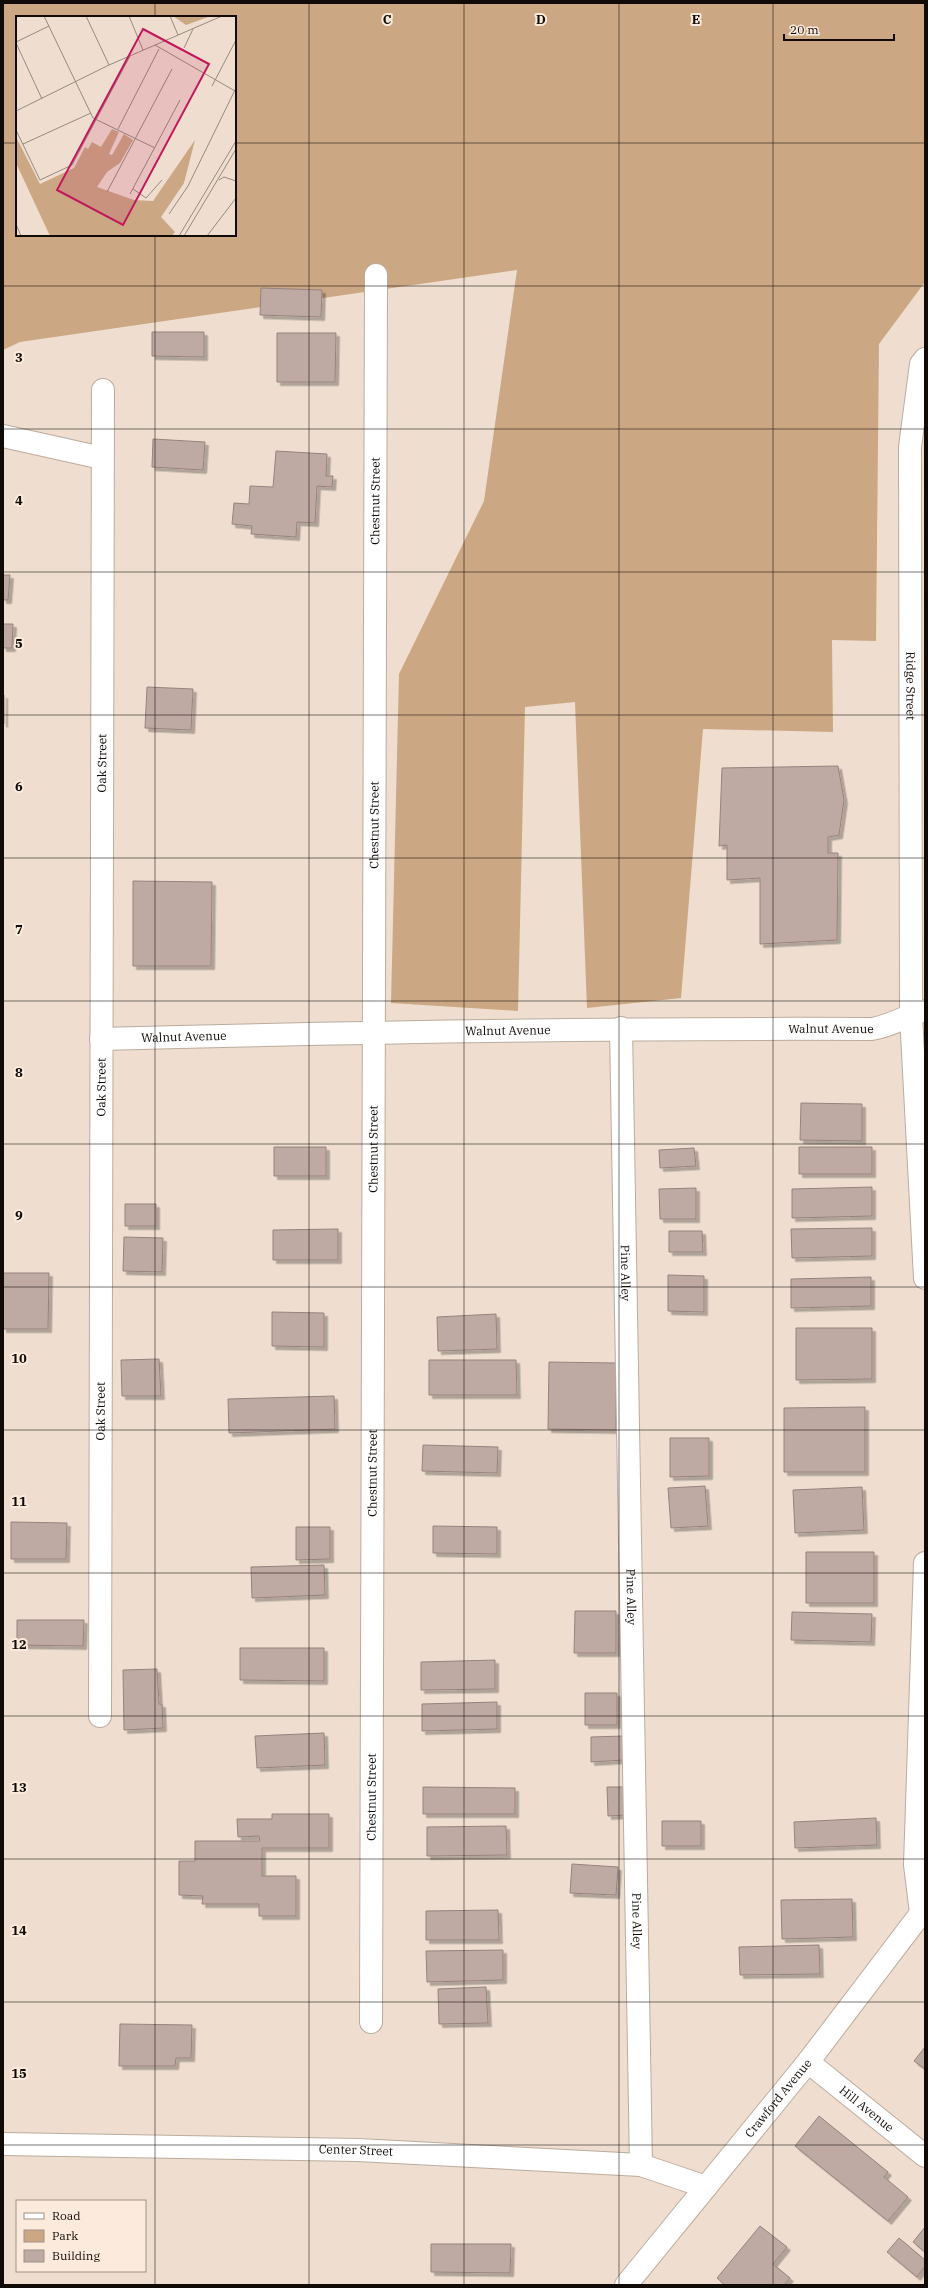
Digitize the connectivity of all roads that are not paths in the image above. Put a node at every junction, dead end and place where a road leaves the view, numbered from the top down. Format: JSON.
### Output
{"nodes":[{"id":1,"x":376,"y":275,"type":"dead end"},
{"id":2,"x":925,"y":359,"type":"edge"},
{"id":3,"x":102,"y":390,"type":"dead end"},
{"id":4,"x":3,"y":436,"type":"edge"},
{"id":5,"x":102,"y":458,"type":"junction"},
{"id":6,"x":918,"y":1013,"type":"edge"},
{"id":7,"x":621,"y":1028,"type":"junction"},
{"id":8,"x":373,"y":1031,"type":"junction"},
{"id":9,"x":101,"y":1039,"type":"junction"},
{"id":10,"x":925,"y":1278,"type":"edge"},
{"id":11,"x":925,"y":1562,"type":"edge"},
{"id":12,"x":100,"y":1716,"type":"dead end"},
{"id":13,"x":923,"y":1910,"type":"edge"},
{"id":14,"x":371,"y":2022,"type":"dead end"},
{"id":15,"x":808,"y":2062,"type":"junction"},
{"id":16,"x":3,"y":2144,"type":"edge"},
{"id":17,"x":925,"y":2156,"type":"edge"},
{"id":18,"x":642,"y":2165,"type":"junction"},
{"id":19,"x":706,"y":2187,"type":"junction"},
{"id":20,"x":626,"y":2285,"type":"edge"}],
"edges":[{"from":1,"to":8,"type":"street","name":"Chestnut Street"},
{"from":2,"to":6,"type":"street","name":"Ridge Street"},
{"from":3,"to":5,"type":"street","name":"Oak Street"},
{"from":4,"to":5,"type":"street"},
{"from":5,"to":9,"type":"street","name":"Oak Street"},
{"from":6,"to":7,"type":"street","name":"Walnut Avenue"},
{"from":6,"to":10,"type":"street","name":"Ridge Street"},
{"from":7,"to":8,"type":"street","name":"Walnut Avenue"},
{"from":7,"to":18,"type":"street","name":"Pine Alley"},
{"from":8,"to":9,"type":"street","name":"Walnut Avenue"},
{"from":8,"to":14,"type":"street","name":"Chestnut Street"},
{"from":9,"to":12,"type":"street","name":"Oak Street"},
{"from":11,"to":13,"type":"street"},
{"from":13,"to":15,"type":"street","name":"Crawford Avenue"},
{"from":15,"to":17,"type":"street","name":"Hill Avenue"},
{"from":15,"to":19,"type":"street","name":"Crawford Avenue"},
{"from":16,"to":18,"type":"street","name":"Center Street"},
{"from":18,"to":19,"type":"street","name":"Center Street"},
{"from":19,"to":20,"type":"street","name":"Crawford Avenue"}]}
